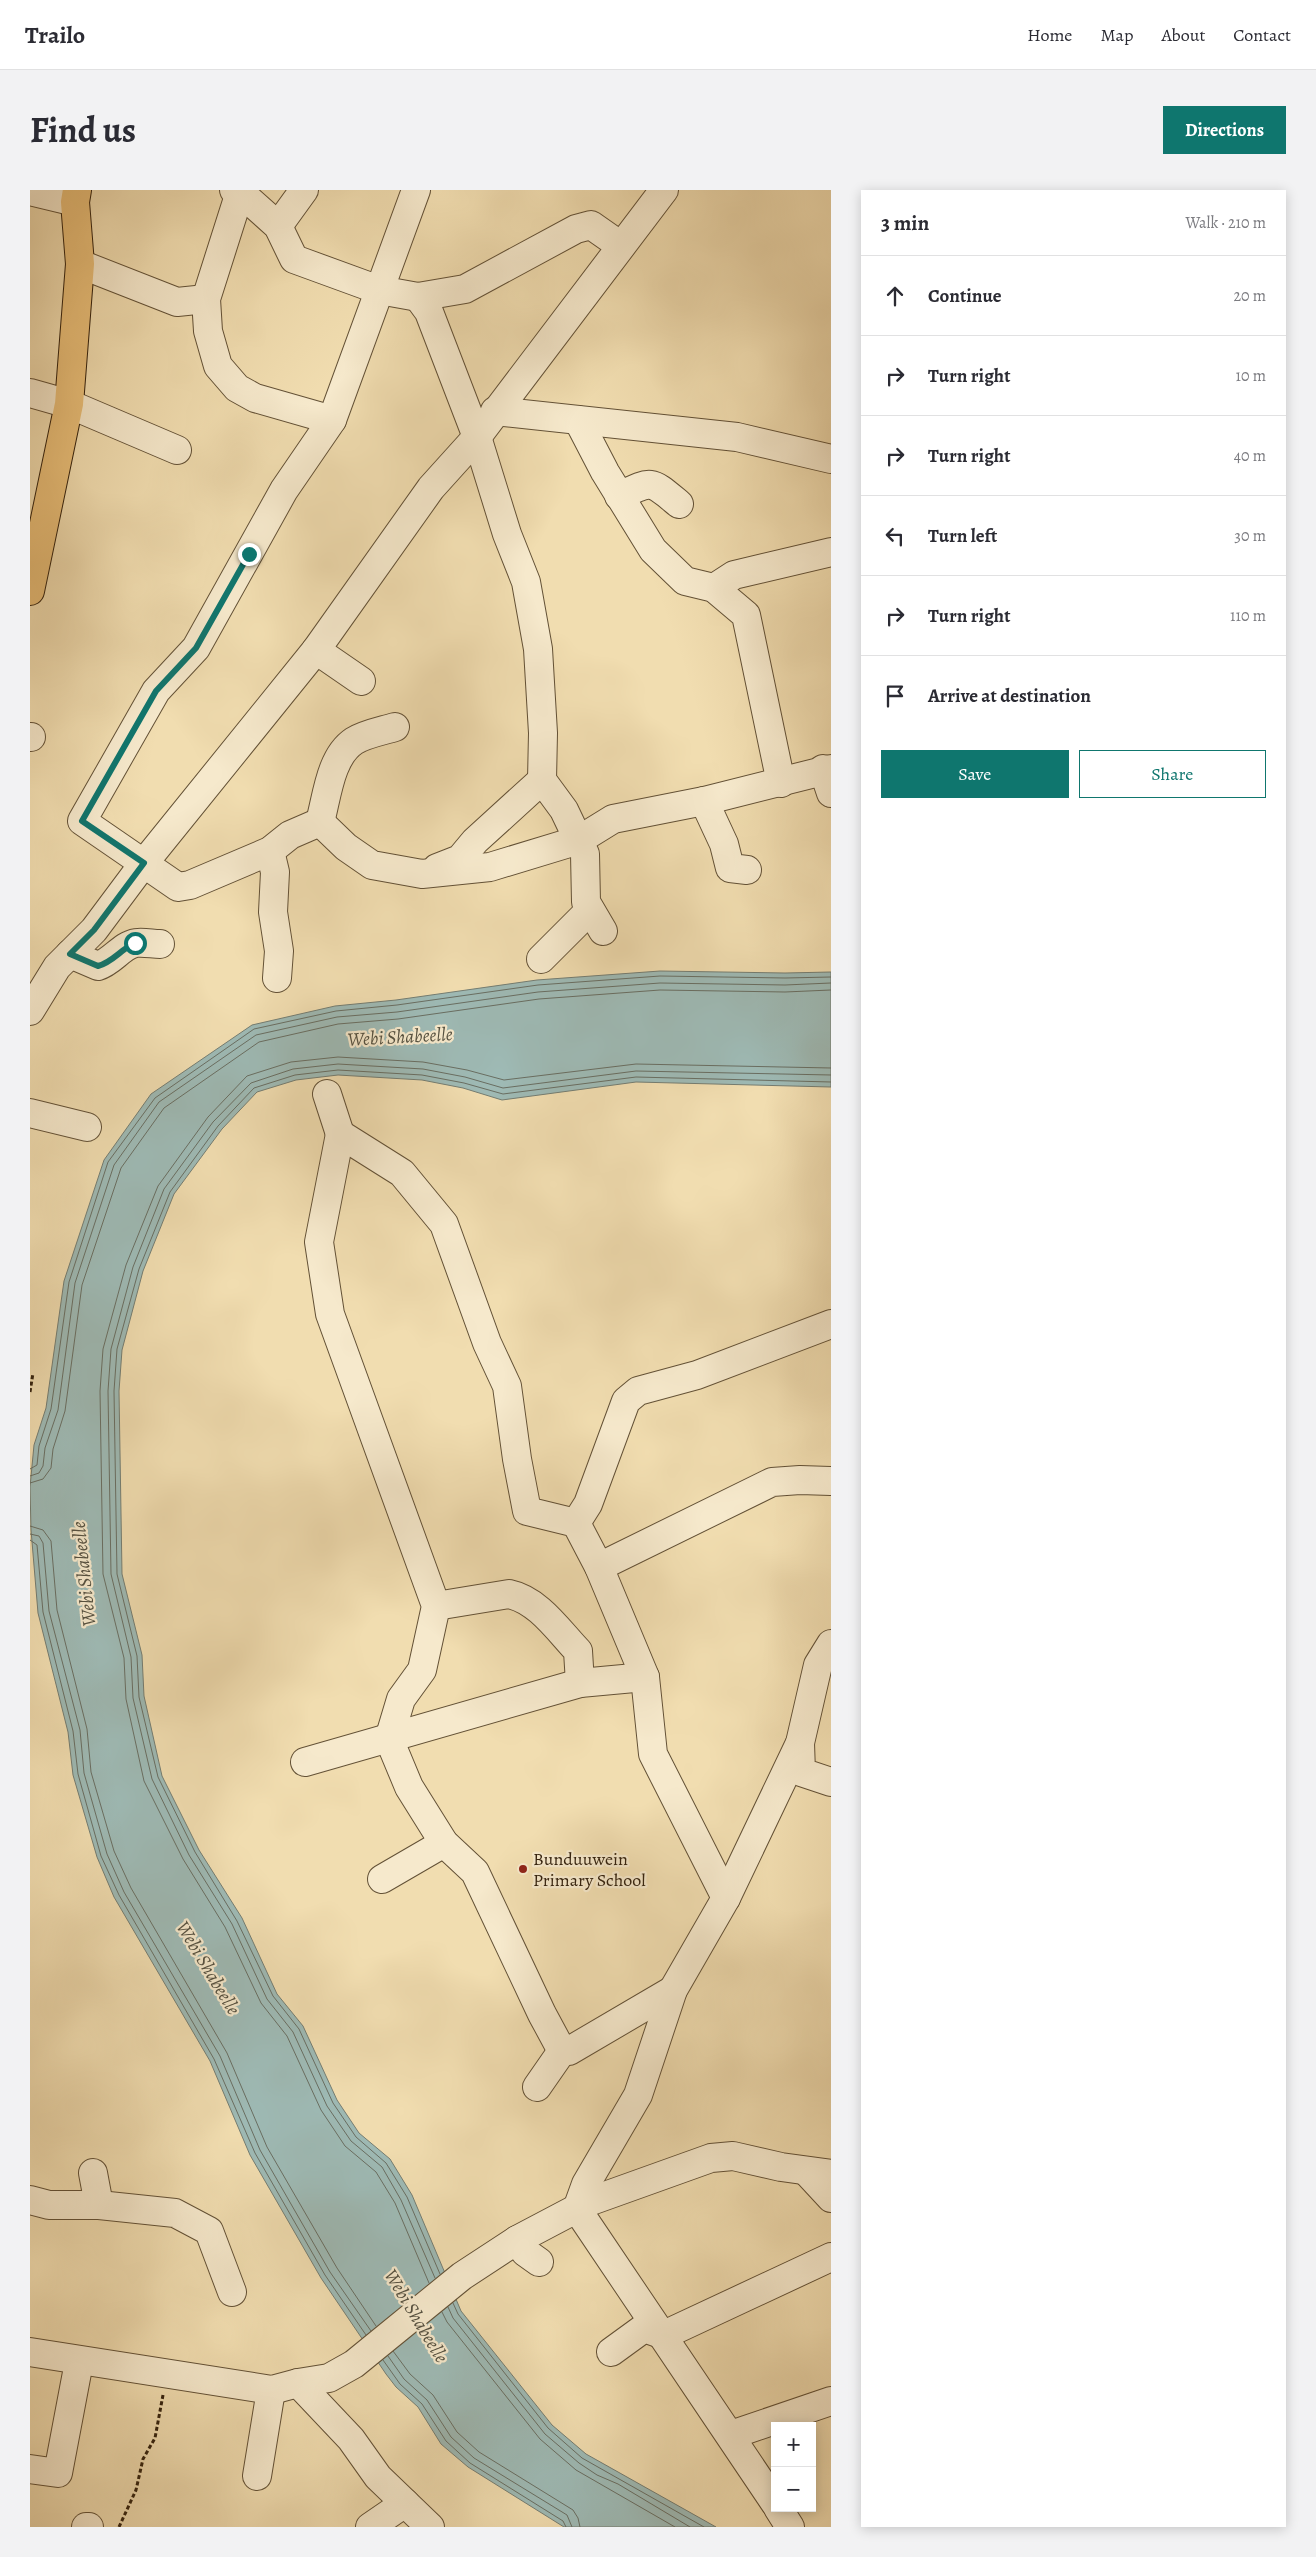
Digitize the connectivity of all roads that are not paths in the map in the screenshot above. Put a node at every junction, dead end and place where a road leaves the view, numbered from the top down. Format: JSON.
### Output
{"nodes":[{"id":1,"x":304,"y":190,"type":"edge"},
{"id":2,"x":416,"y":190,"type":"edge"},
{"id":3,"x":664,"y":190,"type":"edge"},
{"id":4,"x":237,"y":191,"type":"edge"},
{"id":5,"x":30,"y":192,"type":"edge"},
{"id":6,"x":76,"y":196,"type":"edge"},
{"id":7,"x":278,"y":226,"type":"junction"},
{"id":8,"x":620,"y":246,"type":"junction"},
{"id":9,"x":80,"y":264,"type":"junction"},
{"id":10,"x":379,"y":290,"type":"junction"},
{"id":11,"x":418,"y":297,"type":"junction"},
{"id":12,"x":206,"y":298,"type":"junction"},
{"id":13,"x":30,"y":393,"type":"edge"},
{"id":14,"x":69,"y":404,"type":"junction"},
{"id":15,"x":495,"y":410,"type":"junction"},
{"id":16,"x":332,"y":420,"type":"junction"},
{"id":17,"x":578,"y":420,"type":"junction"},
{"id":18,"x":477,"y":437,"type":"junction"},
{"id":19,"x":177,"y":450,"type":"dead end"},
{"id":20,"x":831,"y":458,"type":"edge"},
{"id":21,"x":619,"y":496,"type":"junction"},
{"id":22,"x":679,"y":504,"type":"dead end"},
{"id":23,"x":831,"y":552,"type":"edge"},
{"id":24,"x":714,"y":588,"type":"junction"},
{"id":25,"x":30,"y":591,"type":"edge"},
{"id":26,"x":316,"y":650,"type":"junction"},
{"id":27,"x":361,"y":681,"type":"dead end"},
{"id":28,"x":395,"y":726,"type":"dead end"},
{"id":29,"x":828,"y":777,"type":"edge"},
{"id":30,"x":542,"y":780,"type":"junction"},
{"id":31,"x":781,"y":783,"type":"junction"},
{"id":32,"x":704,"y":801,"type":"junction"},
{"id":33,"x":320,"y":822,"type":"junction"},
{"id":34,"x":579,"y":840,"type":"junction"},
{"id":35,"x":270,"y":851,"type":"junction"},
{"id":36,"x":144,"y":863,"type":"junction"},
{"id":37,"x":747,"y":870,"type":"dead end"},
{"id":38,"x":422,"y":874,"type":"junction"},
{"id":39,"x":160,"y":944,"type":"dead end"},
{"id":40,"x":70,"y":954,"type":"junction"},
{"id":41,"x":541,"y":959,"type":"dead end"},
{"id":42,"x":277,"y":978,"type":"dead end"},
{"id":43,"x":30,"y":1012,"type":"edge"},
{"id":44,"x":327,"y":1094,"type":"dead end"},
{"id":45,"x":30,"y":1114,"type":"edge"},
{"id":46,"x":87,"y":1127,"type":"dead end"},
{"id":47,"x":340,"y":1134,"type":"junction"},
{"id":48,"x":831,"y":1324,"type":"edge"},
{"id":49,"x":831,"y":1481,"type":"edge"},
{"id":50,"x":576,"y":1523,"type":"junction"},
{"id":51,"x":599,"y":1567,"type":"junction"},
{"id":52,"x":436,"y":1606,"type":"junction"},
{"id":53,"x":831,"y":1644,"type":"edge"},
{"id":54,"x":645,"y":1677,"type":"junction"},
{"id":55,"x":580,"y":1683,"type":"junction"},
{"id":56,"x":389,"y":1739,"type":"junction"},
{"id":57,"x":800,"y":1743,"type":"junction"},
{"id":58,"x":305,"y":1762,"type":"dead end"},
{"id":59,"x":831,"y":1782,"type":"edge"},
{"id":60,"x":444,"y":1843,"type":"junction"},
{"id":61,"x":382,"y":1879,"type":"dead end"},
{"id":62,"x":726,"y":1898,"type":"junction"},
{"id":63,"x":673,"y":1990,"type":"junction"},
{"id":64,"x":562,"y":2051,"type":"junction"},
{"id":65,"x":537,"y":2088,"type":"dead end"},
{"id":66,"x":800,"y":2165,"type":"edge"},
{"id":67,"x":93,"y":2173,"type":"dead end"},
{"id":68,"x":831,"y":2198,"type":"edge"},
{"id":69,"x":30,"y":2200,"type":"edge"},
{"id":70,"x":99,"y":2205,"type":"junction"},
{"id":71,"x":577,"y":2209,"type":"junction"},
{"id":72,"x":528,"y":2227,"type":"junction"},
{"id":73,"x":831,"y":2257,"type":"edge"},
{"id":74,"x":539,"y":2262,"type":"dead end"},
{"id":75,"x":232,"y":2292,"type":"dead end"},
{"id":76,"x":664,"y":2335,"type":"junction"},
{"id":77,"x":30,"y":2352,"type":"edge"},
{"id":78,"x":610,"y":2352,"type":"dead end"},
{"id":79,"x":79,"y":2362,"type":"junction"},
{"id":80,"x":298,"y":2383,"type":"junction"},
{"id":81,"x":271,"y":2390,"type":"junction"},
{"id":82,"x":831,"y":2401,"type":"edge"},
{"id":83,"x":731,"y":2435,"type":"junction"},
{"id":84,"x":30,"y":2469,"type":"edge"},
{"id":85,"x":257,"y":2476,"type":"dead end"},
{"id":86,"x":771,"y":2497,"type":"edge"},
{"id":87,"x":405,"y":2503,"type":"junction"},
{"id":88,"x":781,"y":2512,"type":"edge"},
{"id":89,"x":370,"y":2527,"type":"edge"},
{"id":90,"x":430,"y":2527,"type":"edge"},
{"id":91,"x":790,"y":2527,"type":"edge"}],
"edges":[{"from":1,"to":7,"type":"street"},
{"from":2,"to":10,"type":"street"},
{"from":3,"to":8,"type":"street"},
{"from":4,"to":7,"type":"street"},
{"from":4,"to":12,"type":"street"},
{"from":5,"to":6,"type":"street"},
{"from":6,"to":9,"type":"main road"},
{"from":7,"to":10,"type":"street"},
{"from":8,"to":11,"type":"street"},
{"from":8,"to":15,"type":"street"},
{"from":9,"to":12,"type":"street"},
{"from":9,"to":14,"type":"main road"},
{"from":10,"to":11,"type":"street"},
{"from":10,"to":16,"type":"street"},
{"from":11,"to":18,"type":"street"},
{"from":12,"to":16,"type":"street"},
{"from":13,"to":14,"type":"street"},
{"from":14,"to":19,"type":"street"},
{"from":14,"to":25,"type":"main road"},
{"from":15,"to":17,"type":"street"},
{"from":15,"to":18,"type":"street"},
{"from":16,"to":36,"type":"street"},
{"from":17,"to":20,"type":"street"},
{"from":17,"to":21,"type":"street"},
{"from":18,"to":26,"type":"street"},
{"from":18,"to":30,"type":"street"},
{"from":21,"to":22,"type":"street"},
{"from":21,"to":24,"type":"street"},
{"from":23,"to":24,"type":"street"},
{"from":24,"to":31,"type":"street"},
{"from":26,"to":27,"type":"street"},
{"from":26,"to":36,"type":"street"},
{"from":28,"to":33,"type":"street"},
{"from":29,"to":31,"type":"street"},
{"from":30,"to":34,"type":"street"},
{"from":30,"to":38,"type":"street"},
{"from":31,"to":32,"type":"street"},
{"from":32,"to":34,"type":"street"},
{"from":32,"to":37,"type":"street"},
{"from":33,"to":35,"type":"street"},
{"from":33,"to":38,"type":"street"},
{"from":34,"to":38,"type":"street"},
{"from":34,"to":41,"type":"street"},
{"from":35,"to":36,"type":"street"},
{"from":35,"to":42,"type":"street"},
{"from":36,"to":40,"type":"street"},
{"from":39,"to":40,"type":"street"},
{"from":40,"to":43,"type":"street"},
{"from":44,"to":47,"type":"street"},
{"from":45,"to":46,"type":"street"},
{"from":47,"to":50,"type":"street"},
{"from":47,"to":52,"type":"street"},
{"from":48,"to":50,"type":"street"},
{"from":49,"to":51,"type":"street"},
{"from":50,"to":51,"type":"street"},
{"from":51,"to":54,"type":"street"},
{"from":52,"to":55,"type":"street"},
{"from":52,"to":56,"type":"street"},
{"from":53,"to":57,"type":"street"},
{"from":54,"to":55,"type":"street"},
{"from":54,"to":62,"type":"street"},
{"from":55,"to":56,"type":"street"},
{"from":56,"to":58,"type":"street"},
{"from":56,"to":60,"type":"street"},
{"from":57,"to":59,"type":"street"},
{"from":57,"to":62,"type":"street"},
{"from":60,"to":61,"type":"street"},
{"from":60,"to":64,"type":"street"},
{"from":62,"to":63,"type":"street"},
{"from":63,"to":64,"type":"street"},
{"from":63,"to":71,"type":"street"},
{"from":64,"to":65,"type":"street"},
{"from":66,"to":68,"type":"street"},
{"from":66,"to":71,"type":"street"},
{"from":67,"to":70,"type":"street"},
{"from":69,"to":70,"type":"street"},
{"from":70,"to":75,"type":"street"},
{"from":71,"to":72,"type":"street"},
{"from":71,"to":76,"type":"street"},
{"from":72,"to":74,"type":"street"},
{"from":72,"to":80,"type":"street"},
{"from":73,"to":76,"type":"street"},
{"from":76,"to":78,"type":"street"},
{"from":76,"to":83,"type":"street"},
{"from":77,"to":79,"type":"street"},
{"from":79,"to":81,"type":"street"},
{"from":79,"to":84,"type":"street"},
{"from":80,"to":81,"type":"street"},
{"from":80,"to":87,"type":"street"},
{"from":81,"to":85,"type":"street"},
{"from":82,"to":83,"type":"street"},
{"from":83,"to":86,"type":"street"},
{"from":87,"to":89,"type":"street"},
{"from":87,"to":90,"type":"street"},
{"from":88,"to":91,"type":"street"}]}
